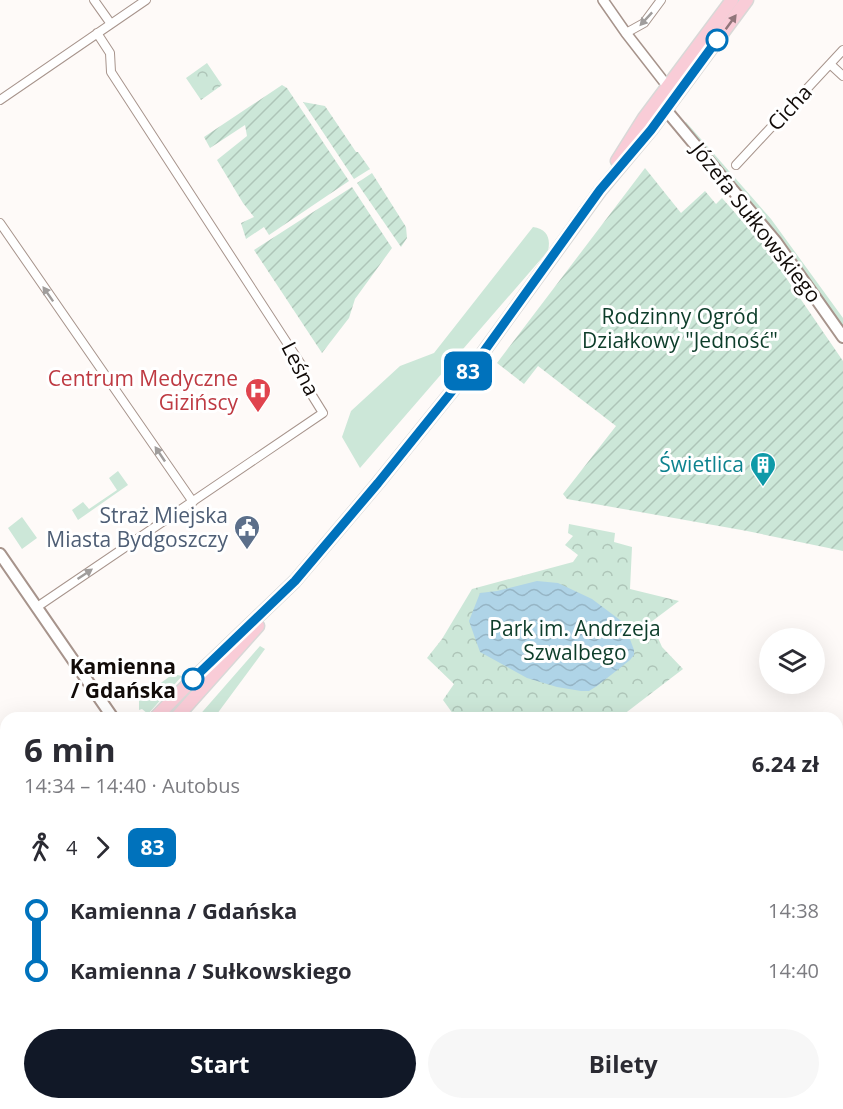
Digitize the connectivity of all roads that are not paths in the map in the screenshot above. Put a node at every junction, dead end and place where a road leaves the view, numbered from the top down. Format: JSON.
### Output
{"nodes":[{"id":1,"x":94,"y":0,"type":"edge"},
{"id":2,"x":146,"y":0,"type":"edge"},
{"id":3,"x":603,"y":0,"type":"edge"},
{"id":4,"x":661,"y":0,"type":"edge"},
{"id":5,"x":732,"y":0,"type":"edge"},
{"id":6,"x":747,"y":0,"type":"edge"},
{"id":7,"x":111,"y":24,"type":"junction"},
{"id":8,"x":97,"y":33,"type":"junction"},
{"id":9,"x":626,"y":33,"type":"junction"},
{"id":10,"x":843,"y":50,"type":"edge"},
{"id":11,"x":830,"y":64,"type":"junction"},
{"id":12,"x":843,"y":76,"type":"edge"},
{"id":13,"x":672,"y":92,"type":"junction"},
{"id":14,"x":0,"y":100,"type":"edge"},
{"id":15,"x":662,"y":105,"type":"junction"},
{"id":16,"x":736,"y":165,"type":"dead end"},
{"id":17,"x":0,"y":223,"type":"edge"},
{"id":18,"x":843,"y":337,"type":"edge"},
{"id":19,"x":193,"y":502,"type":"junction"},
{"id":20,"x":0,"y":554,"type":"edge"},
{"id":21,"x":295,"y":581,"type":"junction"},
{"id":22,"x":37,"y":607,"type":"junction"},
{"id":23,"x":110,"y":712,"type":"edge"},
{"id":24,"x":161,"y":712,"type":"edge"},
{"id":25,"x":181,"y":712,"type":"edge"}],
"edges":[{"from":1,"to":7,"type":"street"},
{"from":2,"to":7,"type":"street"},
{"from":3,"to":9,"type":"street"},
{"from":4,"to":9,"type":"street","one_way":true},
{"from":5,"to":13,"type":"main road"},
{"from":13,"to":6,"type":"main road","one_way":true},
{"from":7,"to":8,"type":"street"},
{"from":8,"to":14,"type":"street"},
{"from":8,"to":19,"type":"street","name":"Leśna"},
{"from":9,"to":13,"type":"street"},
{"from":10,"to":11,"type":"street","name":"Cicha"},
{"from":11,"to":12,"type":"street"},
{"from":11,"to":16,"type":"street","name":"Cicha"},
{"from":13,"to":15,"type":"main road"},
{"from":15,"to":18,"type":"main road","name":"Józefa Sułkowskiego"},
{"from":15,"to":21,"type":"main road"},
{"from":19,"to":17,"type":"street","one_way":true},
{"from":22,"to":19,"type":"street","name":"Leśna","one_way":true},
{"from":20,"to":22,"type":"main road"},
{"from":21,"to":24,"type":"main road"},
{"from":21,"to":25,"type":"main road"},
{"from":22,"to":23,"type":"main road"}]}
